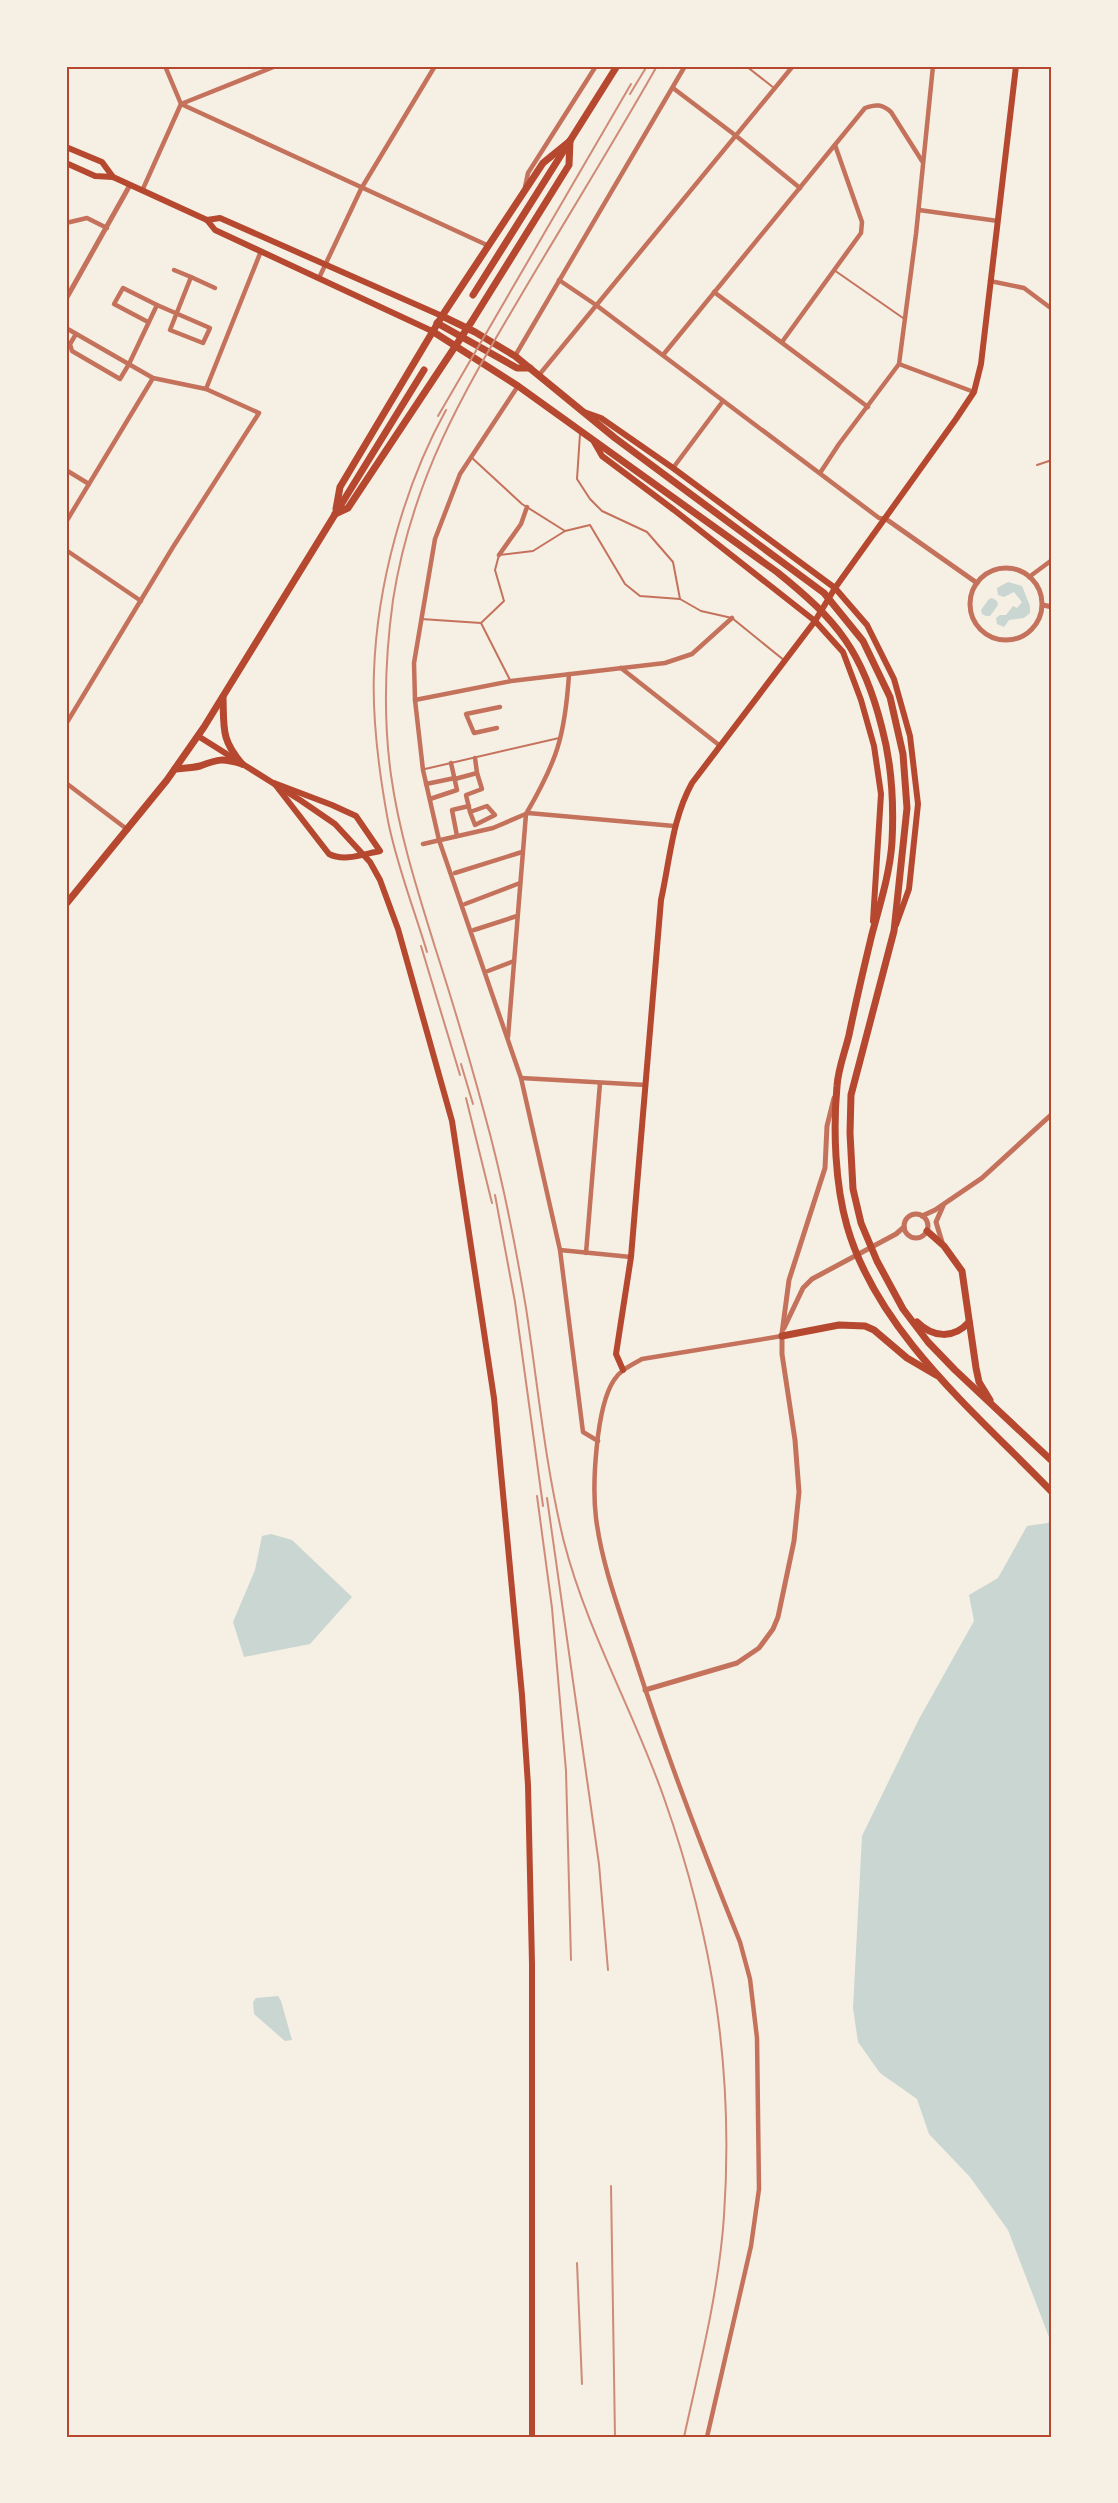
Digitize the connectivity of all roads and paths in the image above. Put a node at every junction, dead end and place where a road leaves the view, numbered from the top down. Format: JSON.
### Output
{"nodes":[{"id":1,"x":70,"y":66,"type":"edge"},
{"id":2,"x":165,"y":66,"type":"edge"},
{"id":3,"x":276,"y":66,"type":"edge"},
{"id":4,"x":435,"y":66,"type":"edge"},
{"id":5,"x":596,"y":66,"type":"edge"},
{"id":6,"x":617,"y":66,"type":"edge"},
{"id":7,"x":685,"y":66,"type":"edge"},
{"id":8,"x":746,"y":66,"type":"edge"},
{"id":9,"x":794,"y":66,"type":"edge"},
{"id":10,"x":933,"y":66,"type":"edge"},
{"id":11,"x":1016,"y":66,"type":"edge"},
{"id":12,"x":66,"y":68,"type":"edge"},
{"id":13,"x":673,"y":88,"type":"junction"},
{"id":14,"x":774,"y":88,"type":"junction"},
{"id":15,"x":181,"y":104,"type":"junction"},
{"id":16,"x":735,"y":135,"type":"junction"},
{"id":17,"x":570,"y":141,"type":"junction"},
{"id":18,"x":835,"y":145,"type":"junction"},
{"id":19,"x":66,"y":147,"type":"edge"},
{"id":20,"x":922,"y":161,"type":"junction"},
{"id":21,"x":66,"y":164,"type":"edge"},
{"id":22,"x":113,"y":177,"type":"junction"},
{"id":23,"x":130,"y":185,"type":"junction"},
{"id":24,"x":800,"y":188,"type":"junction"},
{"id":25,"x":361,"y":189,"type":"junction"},
{"id":26,"x":142,"y":190,"type":"junction"},
{"id":27,"x":525,"y":192,"type":"junction"},
{"id":28,"x":919,"y":210,"type":"junction"},
{"id":29,"x":207,"y":220,"type":"junction"},
{"id":30,"x":998,"y":221,"type":"junction"},
{"id":31,"x":66,"y":223,"type":"edge"},
{"id":32,"x":107,"y":228,"type":"junction"},
{"id":33,"x":489,"y":246,"type":"junction"},
{"id":34,"x":261,"y":252,"type":"junction"},
{"id":35,"x":325,"y":265,"type":"junction"},
{"id":36,"x":174,"y":270,"type":"dead end"},
{"id":37,"x":834,"y":270,"type":"junction"},
{"id":38,"x":191,"y":277,"type":"junction"},
{"id":39,"x":319,"y":278,"type":"junction"},
{"id":40,"x":559,"y":280,"type":"junction"},
{"id":41,"x":990,"y":281,"type":"junction"},
{"id":42,"x":214,"y":288,"type":"dead end"},
{"id":43,"x":714,"y":292,"type":"junction"},
{"id":44,"x":473,"y":294,"type":"dead end"},
{"id":45,"x":66,"y":299,"type":"edge"},
{"id":46,"x":596,"y":304,"type":"junction"},
{"id":47,"x":156,"y":305,"type":"junction"},
{"id":48,"x":1052,"y":308,"type":"edge"},
{"id":49,"x":177,"y":314,"type":"junction"},
{"id":50,"x":442,"y":316,"type":"junction"},
{"id":51,"x":904,"y":318,"type":"junction"},
{"id":52,"x":148,"y":322,"type":"junction"},
{"id":53,"x":437,"y":324,"type":"junction"},
{"id":54,"x":66,"y":328,"type":"edge"},
{"id":55,"x":467,"y":328,"type":"junction"},
{"id":56,"x":432,"y":331,"type":"junction"},
{"id":57,"x":76,"y":333,"type":"junction"},
{"id":58,"x":462,"y":336,"type":"junction"},
{"id":59,"x":782,"y":342,"type":"junction"},
{"id":60,"x":456,"y":346,"type":"junction"},
{"id":61,"x":663,"y":355,"type":"junction"},
{"id":62,"x":515,"y":356,"type":"junction"},
{"id":63,"x":129,"y":364,"type":"junction"},
{"id":64,"x":899,"y":364,"type":"junction"},
{"id":65,"x":530,"y":368,"type":"junction"},
{"id":66,"x":424,"y":370,"type":"dead end"},
{"id":67,"x":539,"y":375,"type":"junction"},
{"id":68,"x":153,"y":378,"type":"junction"},
{"id":69,"x":518,"y":386,"type":"junction"},
{"id":70,"x":206,"y":389,"type":"junction"},
{"id":71,"x":974,"y":392,"type":"junction"},
{"id":72,"x":723,"y":401,"type":"junction"},
{"id":73,"x":868,"y":407,"type":"junction"},
{"id":74,"x":581,"y":411,"type":"junction"},
{"id":75,"x":580,"y":431,"type":"junction"},
{"id":76,"x":594,"y":441,"type":"junction"},
{"id":77,"x":470,"y":457,"type":"junction"},
{"id":78,"x":1052,"y":460,"type":"edge"},
{"id":79,"x":1037,"y":465,"type":"dead end"},
{"id":80,"x":673,"y":468,"type":"junction"},
{"id":81,"x":66,"y":470,"type":"edge"},
{"id":82,"x":820,"y":473,"type":"junction"},
{"id":83,"x":89,"y":484,"type":"junction"},
{"id":84,"x":527,"y":507,"type":"junction"},
{"id":85,"x":335,"y":514,"type":"junction"},
{"id":86,"x":886,"y":519,"type":"junction"},
{"id":87,"x":66,"y":522,"type":"edge"},
{"id":88,"x":565,"y":531,"type":"junction"},
{"id":89,"x":66,"y":550,"type":"edge"},
{"id":90,"x":499,"y":555,"type":"junction"},
{"id":91,"x":1052,"y":561,"type":"edge"},
{"id":92,"x":1029,"y":577,"type":"junction"},
{"id":93,"x":977,"y":583,"type":"junction"},
{"id":94,"x":834,"y":588,"type":"junction"},
{"id":95,"x":680,"y":599,"type":"junction"},
{"id":96,"x":141,"y":601,"type":"junction"},
{"id":97,"x":1043,"y":605,"type":"junction"},
{"id":98,"x":1052,"y":607,"type":"edge"},
{"id":99,"x":732,"y":618,"type":"junction"},
{"id":100,"x":421,"y":619,"type":"junction"},
{"id":101,"x":815,"y":621,"type":"junction"},
{"id":102,"x":481,"y":624,"type":"junction"},
{"id":103,"x":785,"y":661,"type":"junction"},
{"id":104,"x":621,"y":668,"type":"junction"},
{"id":105,"x":569,"y":674,"type":"junction"},
{"id":106,"x":511,"y":681,"type":"junction"},
{"id":107,"x":223,"y":697,"type":"junction"},
{"id":108,"x":415,"y":700,"type":"junction"},
{"id":109,"x":500,"y":707,"type":"dead end"},
{"id":110,"x":66,"y":724,"type":"edge"},
{"id":111,"x":497,"y":728,"type":"dead end"},
{"id":112,"x":198,"y":736,"type":"junction"},
{"id":113,"x":562,"y":737,"type":"junction"},
{"id":114,"x":719,"y":746,"type":"junction"},
{"id":115,"x":475,"y":758,"type":"junction"},
{"id":116,"x":452,"y":763,"type":"junction"},
{"id":117,"x":242,"y":764,"type":"junction"},
{"id":118,"x":175,"y":770,"type":"junction"},
{"id":119,"x":423,"y":770,"type":"junction"},
{"id":120,"x":477,"y":773,"type":"junction"},
{"id":121,"x":455,"y":778,"type":"junction"},
{"id":122,"x":66,"y":783,"type":"edge"},
{"id":123,"x":274,"y":783,"type":"junction"},
{"id":124,"x":426,"y":784,"type":"junction"},
{"id":125,"x":430,"y":799,"type":"junction"},
{"id":126,"x":469,"y":806,"type":"junction"},
{"id":127,"x":470,"y":812,"type":"junction"},
{"id":128,"x":526,"y":814,"type":"junction"},
{"id":129,"x":674,"y":826,"type":"junction"},
{"id":130,"x":128,"y":830,"type":"junction"},
{"id":131,"x":457,"y":837,"type":"junction"},
{"id":132,"x":439,"y":840,"type":"junction"},
{"id":133,"x":423,"y":844,"type":"dead end"},
{"id":134,"x":522,"y":852,"type":"junction"},
{"id":135,"x":455,"y":873,"type":"dead end"},
{"id":136,"x":520,"y":883,"type":"junction"},
{"id":137,"x":66,"y":904,"type":"edge"},
{"id":138,"x":465,"y":904,"type":"dead end"},
{"id":139,"x":517,"y":916,"type":"junction"},
{"id":140,"x":474,"y":930,"type":"dead end"},
{"id":141,"x":894,"y":931,"type":"junction"},
{"id":142,"x":873,"y":932,"type":"junction"},
{"id":143,"x":514,"y":961,"type":"junction"},
{"id":144,"x":488,"y":971,"type":"dead end"},
{"id":145,"x":508,"y":1041,"type":"junction"},
{"id":146,"x":521,"y":1078,"type":"junction"},
{"id":147,"x":600,"y":1083,"type":"junction"},
{"id":148,"x":646,"y":1085,"type":"junction"},
{"id":149,"x":837,"y":1085,"type":"junction"},
{"id":150,"x":1052,"y":1114,"type":"edge"},
{"id":151,"x":944,"y":1204,"type":"junction"},
{"id":152,"x":935,"y":1210,"type":"junction"},
{"id":153,"x":922,"y":1216,"type":"junction"},
{"id":154,"x":904,"y":1227,"type":"junction"},
{"id":155,"x":926,"y":1231,"type":"junction"},
{"id":156,"x":896,"y":1234,"type":"junction"},
{"id":157,"x":910,"y":1236,"type":"junction"},
{"id":158,"x":942,"y":1245,"type":"junction"},
{"id":159,"x":560,"y":1250,"type":"junction"},
{"id":160,"x":586,"y":1253,"type":"junction"},
{"id":161,"x":631,"y":1257,"type":"junction"},
{"id":162,"x":903,"y":1309,"type":"junction"},
{"id":163,"x":969,"y":1322,"type":"junction"},
{"id":164,"x":782,"y":1334,"type":"junction"},
{"id":165,"x":623,"y":1370,"type":"junction"},
{"id":166,"x":945,"y":1382,"type":"junction"},
{"id":167,"x":1007,"y":1418,"type":"junction"},
{"id":168,"x":598,"y":1441,"type":"junction"},
{"id":169,"x":1052,"y":1461,"type":"edge"},
{"id":170,"x":1051,"y":1490,"type":"edge"},
{"id":171,"x":645,"y":1690,"type":"junction"},
{"id":172,"x":532,"y":2437,"type":"edge"},
{"id":173,"x":707,"y":2437,"type":"edge"}],
"edges":[{"from":1,"to":12,"type":"street"},
{"from":2,"to":15,"type":"street"},
{"from":3,"to":15,"type":"street"},
{"from":4,"to":25,"type":"street"},
{"from":5,"to":27,"type":"street"},
{"from":6,"to":17,"type":"main road"},
{"from":7,"to":13,"type":"street"},
{"from":8,"to":14,"type":"lane"},
{"from":9,"to":14,"type":"street"},
{"from":10,"to":20,"type":"street"},
{"from":11,"to":30,"type":"main road"},
{"from":13,"to":16,"type":"street"},
{"from":13,"to":40,"type":"street"},
{"from":14,"to":16,"type":"street"},
{"from":15,"to":25,"type":"street"},
{"from":15,"to":26,"type":"street"},
{"from":16,"to":24,"type":"street"},
{"from":16,"to":46,"type":"street"},
{"from":17,"to":27,"type":"main road"},
{"from":17,"to":44,"type":"main road"},
{"from":17,"to":55,"type":"main road"},
{"from":18,"to":20,"type":"street"},
{"from":18,"to":24,"type":"street"},
{"from":18,"to":37,"type":"street"},
{"from":19,"to":22,"type":"main road"},
{"from":20,"to":28,"type":"street"},
{"from":21,"to":22,"type":"main road"},
{"from":22,"to":23,"type":"main road"},
{"from":23,"to":26,"type":"main road"},
{"from":23,"to":32,"type":"street"},
{"from":24,"to":43,"type":"street"},
{"from":25,"to":33,"type":"street"},
{"from":25,"to":35,"type":"street"},
{"from":26,"to":29,"type":"main road"},
{"from":27,"to":33,"type":"main road"},
{"from":28,"to":30,"type":"street"},
{"from":28,"to":51,"type":"street"},
{"from":29,"to":34,"type":"main road"},
{"from":29,"to":35,"type":"main road"},
{"from":30,"to":41,"type":"main road"},
{"from":31,"to":32,"type":"street"},
{"from":32,"to":45,"type":"street"},
{"from":33,"to":50,"type":"main road"},
{"from":34,"to":39,"type":"main road"},
{"from":34,"to":70,"type":"street"},
{"from":35,"to":39,"type":"street"},
{"from":35,"to":50,"type":"main road"},
{"from":36,"to":38,"type":"street"},
{"from":37,"to":51,"type":"lane"},
{"from":37,"to":59,"type":"street"},
{"from":38,"to":42,"type":"street"},
{"from":38,"to":49,"type":"street"},
{"from":39,"to":56,"type":"main road"},
{"from":40,"to":46,"type":"street"},
{"from":40,"to":62,"type":"street"},
{"from":41,"to":48,"type":"street"},
{"from":41,"to":71,"type":"main road"},
{"from":43,"to":59,"type":"street"},
{"from":43,"to":61,"type":"street"},
{"from":46,"to":61,"type":"street"},
{"from":46,"to":67,"type":"street"},
{"from":47,"to":49,"type":"street"},
{"from":47,"to":52,"type":"street"},
{"from":47,"to":52,"type":"street"},
{"from":49,"to":49,"type":"street"},
{"from":50,"to":53,"type":"main road"},
{"from":50,"to":55,"type":"main road"},
{"from":51,"to":64,"type":"street"},
{"from":52,"to":63,"type":"street"},
{"from":53,"to":56,"type":"main road"},
{"from":53,"to":58,"type":"main road"},
{"from":54,"to":57,"type":"street"},
{"from":55,"to":58,"type":"main road"},
{"from":55,"to":62,"type":"main road"},
{"from":56,"to":60,"type":"main road"},
{"from":56,"to":85,"type":"main road"},
{"from":57,"to":63,"type":"street"},
{"from":57,"to":63,"type":"street"},
{"from":58,"to":60,"type":"main road"},
{"from":58,"to":65,"type":"main road"},
{"from":59,"to":73,"type":"street"},
{"from":60,"to":69,"type":"main road"},
{"from":60,"to":85,"type":"main road"},
{"from":61,"to":72,"type":"street"},
{"from":62,"to":65,"type":"main road"},
{"from":63,"to":68,"type":"street"},
{"from":64,"to":71,"type":"street"},
{"from":64,"to":73,"type":"street"},
{"from":65,"to":67,"type":"main road"},
{"from":66,"to":85,"type":"main road"},
{"from":67,"to":74,"type":"main road"},
{"from":68,"to":70,"type":"street"},
{"from":68,"to":83,"type":"street"},
{"from":69,"to":75,"type":"main road"},
{"from":69,"to":77,"type":"street"},
{"from":70,"to":96,"type":"street"},
{"from":71,"to":86,"type":"main road"},
{"from":72,"to":80,"type":"street"},
{"from":72,"to":82,"type":"street"},
{"from":73,"to":82,"type":"street"},
{"from":74,"to":80,"type":"main road"},
{"from":74,"to":141,"type":"main road"},
{"from":75,"to":76,"type":"main road"},
{"from":75,"to":95,"type":"lane"},
{"from":76,"to":101,"type":"main road"},
{"from":76,"to":142,"type":"main road"},
{"from":77,"to":84,"type":"lane"},
{"from":77,"to":100,"type":"street"},
{"from":78,"to":79,"type":"lane"},
{"from":80,"to":94,"type":"main road"},
{"from":81,"to":83,"type":"street"},
{"from":82,"to":86,"type":"street"},
{"from":83,"to":87,"type":"street"},
{"from":84,"to":88,"type":"lane"},
{"from":84,"to":90,"type":"street"},
{"from":85,"to":107,"type":"main road"},
{"from":86,"to":93,"type":"street"},
{"from":86,"to":94,"type":"main road"},
{"from":88,"to":90,"type":"lane"},
{"from":88,"to":95,"type":"lane"},
{"from":89,"to":96,"type":"street"},
{"from":90,"to":102,"type":"lane"},
{"from":91,"to":92,"type":"street"},
{"from":92,"to":93,"type":"street"},
{"from":92,"to":97,"type":"street"},
{"from":93,"to":97,"type":"street"},
{"from":94,"to":101,"type":"main road"},
{"from":94,"to":141,"type":"main road"},
{"from":95,"to":99,"type":"lane"},
{"from":96,"to":110,"type":"street"},
{"from":97,"to":98,"type":"street"},
{"from":99,"to":103,"type":"lane"},
{"from":99,"to":104,"type":"street"},
{"from":100,"to":102,"type":"lane"},
{"from":100,"to":108,"type":"street"},
{"from":101,"to":103,"type":"main road"},
{"from":101,"to":142,"type":"main road"},
{"from":102,"to":106,"type":"lane"},
{"from":103,"to":114,"type":"main road"},
{"from":104,"to":105,"type":"street"},
{"from":104,"to":114,"type":"street"},
{"from":105,"to":106,"type":"street"},
{"from":105,"to":113,"type":"street"},
{"from":106,"to":108,"type":"street"},
{"from":107,"to":112,"type":"main road"},
{"from":107,"to":117,"type":"main road"},
{"from":108,"to":119,"type":"street"},
{"from":109,"to":111,"type":"street"},
{"from":112,"to":117,"type":"main road"},
{"from":112,"to":118,"type":"main road"},
{"from":113,"to":115,"type":"lane"},
{"from":113,"to":128,"type":"street"},
{"from":114,"to":129,"type":"main road"},
{"from":115,"to":116,"type":"lane"},
{"from":115,"to":120,"type":"street"},
{"from":116,"to":119,"type":"lane"},
{"from":116,"to":121,"type":"street"},
{"from":117,"to":118,"type":"main road"},
{"from":117,"to":123,"type":"main road"},
{"from":118,"to":130,"type":"main road"},
{"from":119,"to":124,"type":"street"},
{"from":120,"to":121,"type":"street"},
{"from":120,"to":126,"type":"street"},
{"from":121,"to":124,"type":"street"},
{"from":121,"to":125,"type":"street"},
{"from":122,"to":130,"type":"street"},
{"from":123,"to":123,"type":"main road"},
{"from":123,"to":172,"type":"main road"},
{"from":124,"to":125,"type":"street"},
{"from":125,"to":132,"type":"street"},
{"from":126,"to":127,"type":"street"},
{"from":126,"to":131,"type":"street"},
{"from":127,"to":127,"type":"street"},
{"from":128,"to":129,"type":"street"},
{"from":128,"to":131,"type":"street"},
{"from":128,"to":134,"type":"street"},
{"from":129,"to":148,"type":"main road"},
{"from":130,"to":137,"type":"main road"},
{"from":131,"to":132,"type":"street"},
{"from":132,"to":133,"type":"street"},
{"from":132,"to":145,"type":"street"},
{"from":134,"to":135,"type":"street"},
{"from":134,"to":136,"type":"street"},
{"from":136,"to":138,"type":"street"},
{"from":136,"to":139,"type":"street"},
{"from":139,"to":140,"type":"street"},
{"from":139,"to":143,"type":"street"},
{"from":141,"to":162,"type":"main road"},
{"from":142,"to":149,"type":"main road"},
{"from":143,"to":144,"type":"street"},
{"from":143,"to":145,"type":"street"},
{"from":145,"to":146,"type":"street"},
{"from":146,"to":147,"type":"street"},
{"from":146,"to":159,"type":"street"},
{"from":147,"to":148,"type":"street"},
{"from":147,"to":160,"type":"street"},
{"from":148,"to":161,"type":"main road"},
{"from":149,"to":164,"type":"street"},
{"from":149,"to":166,"type":"main road"},
{"from":150,"to":151,"type":"street"},
{"from":151,"to":152,"type":"street"},
{"from":151,"to":158,"type":"street"},
{"from":152,"to":153,"type":"street"},
{"from":152,"to":155,"type":"street"},
{"from":153,"to":154,"type":"street"},
{"from":153,"to":155,"type":"street"},
{"from":154,"to":156,"type":"street"},
{"from":154,"to":157,"type":"street"},
{"from":155,"to":157,"type":"street"},
{"from":155,"to":158,"type":"main road"},
{"from":156,"to":157,"type":"street"},
{"from":156,"to":164,"type":"street"},
{"from":158,"to":163,"type":"main road"},
{"from":159,"to":160,"type":"street"},
{"from":159,"to":168,"type":"street"},
{"from":160,"to":161,"type":"street"},
{"from":161,"to":165,"type":"main road"},
{"from":162,"to":163,"type":"main road"},
{"from":162,"to":167,"type":"main road"},
{"from":163,"to":167,"type":"main road"},
{"from":164,"to":165,"type":"street"},
{"from":164,"to":166,"type":"main road"},
{"from":164,"to":171,"type":"street"},
{"from":165,"to":168,"type":"street"},
{"from":166,"to":170,"type":"main road"},
{"from":167,"to":169,"type":"main road"},
{"from":168,"to":171,"type":"street"},
{"from":171,"to":173,"type":"street"}]}
